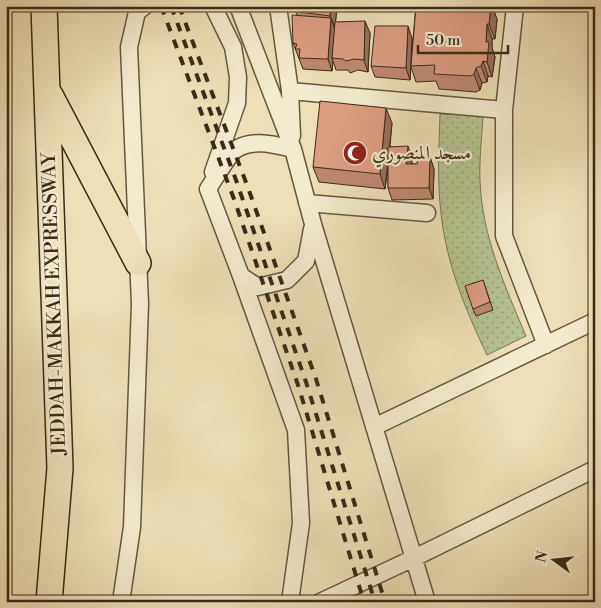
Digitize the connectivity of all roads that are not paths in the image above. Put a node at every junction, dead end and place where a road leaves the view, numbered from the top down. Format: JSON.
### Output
{"nodes":[{"id":1,"x":44,"y":6,"type":"edge"},
{"id":2,"x":145,"y":6,"type":"edge"},
{"id":3,"x":213,"y":6,"type":"edge"},
{"id":4,"x":238,"y":6,"type":"edge"},
{"id":5,"x":278,"y":6,"type":"edge"},
{"id":6,"x":515,"y":6,"type":"edge"},
{"id":7,"x":46,"y":88,"type":"junction"},
{"id":8,"x":290,"y":91,"type":"junction"},
{"id":9,"x":504,"y":110,"type":"junction"},
{"id":10,"x":293,"y":150,"type":"junction"},
{"id":11,"x":208,"y":189,"type":"junction"},
{"id":12,"x":307,"y":203,"type":"junction"},
{"id":13,"x":427,"y":213,"type":"dead end"},
{"id":14,"x":312,"y":224,"type":"junction"},
{"id":15,"x":138,"y":263,"type":"junction"},
{"id":16,"x":241,"y":276,"type":"junction"},
{"id":17,"x":595,"y":321,"type":"edge"},
{"id":18,"x":546,"y":345,"type":"junction"},
{"id":19,"x":374,"y":427,"type":"junction"},
{"id":20,"x":595,"y":469,"type":"edge"},
{"id":21,"x":414,"y":558,"type":"junction"},
{"id":22,"x":49,"y":602,"type":"edge"},
{"id":23,"x":121,"y":602,"type":"edge"},
{"id":24,"x":290,"y":602,"type":"edge"},
{"id":25,"x":320,"y":602,"type":"edge"},
{"id":26,"x":427,"y":602,"type":"edge"}],
"edges":[{"from":1,"to":7,"type":"highway","name":"JEDDAH-MAKKAH EXPRESSWAY"},
{"from":2,"to":15,"type":"street"},
{"from":3,"to":11,"type":"street"},
{"from":4,"to":10,"type":"street"},
{"from":5,"to":8,"type":"street"},
{"from":6,"to":9,"type":"street"},
{"from":7,"to":15,"type":"highway"},
{"from":7,"to":22,"type":"highway","name":"JEDDAH-MAKKAH EXPRESSWAY"},
{"from":8,"to":9,"type":"street"},
{"from":8,"to":10,"type":"street"},
{"from":9,"to":18,"type":"street"},
{"from":10,"to":11,"type":"street"},
{"from":10,"to":12,"type":"street"},
{"from":11,"to":16,"type":"street"},
{"from":12,"to":13,"type":"street"},
{"from":12,"to":14,"type":"street"},
{"from":14,"to":16,"type":"street"},
{"from":14,"to":19,"type":"street"},
{"from":15,"to":23,"type":"street"},
{"from":16,"to":24,"type":"street"},
{"from":17,"to":18,"type":"street"},
{"from":18,"to":19,"type":"street"},
{"from":19,"to":21,"type":"street"},
{"from":20,"to":21,"type":"street"},
{"from":21,"to":25,"type":"street"},
{"from":21,"to":26,"type":"street"}]}
